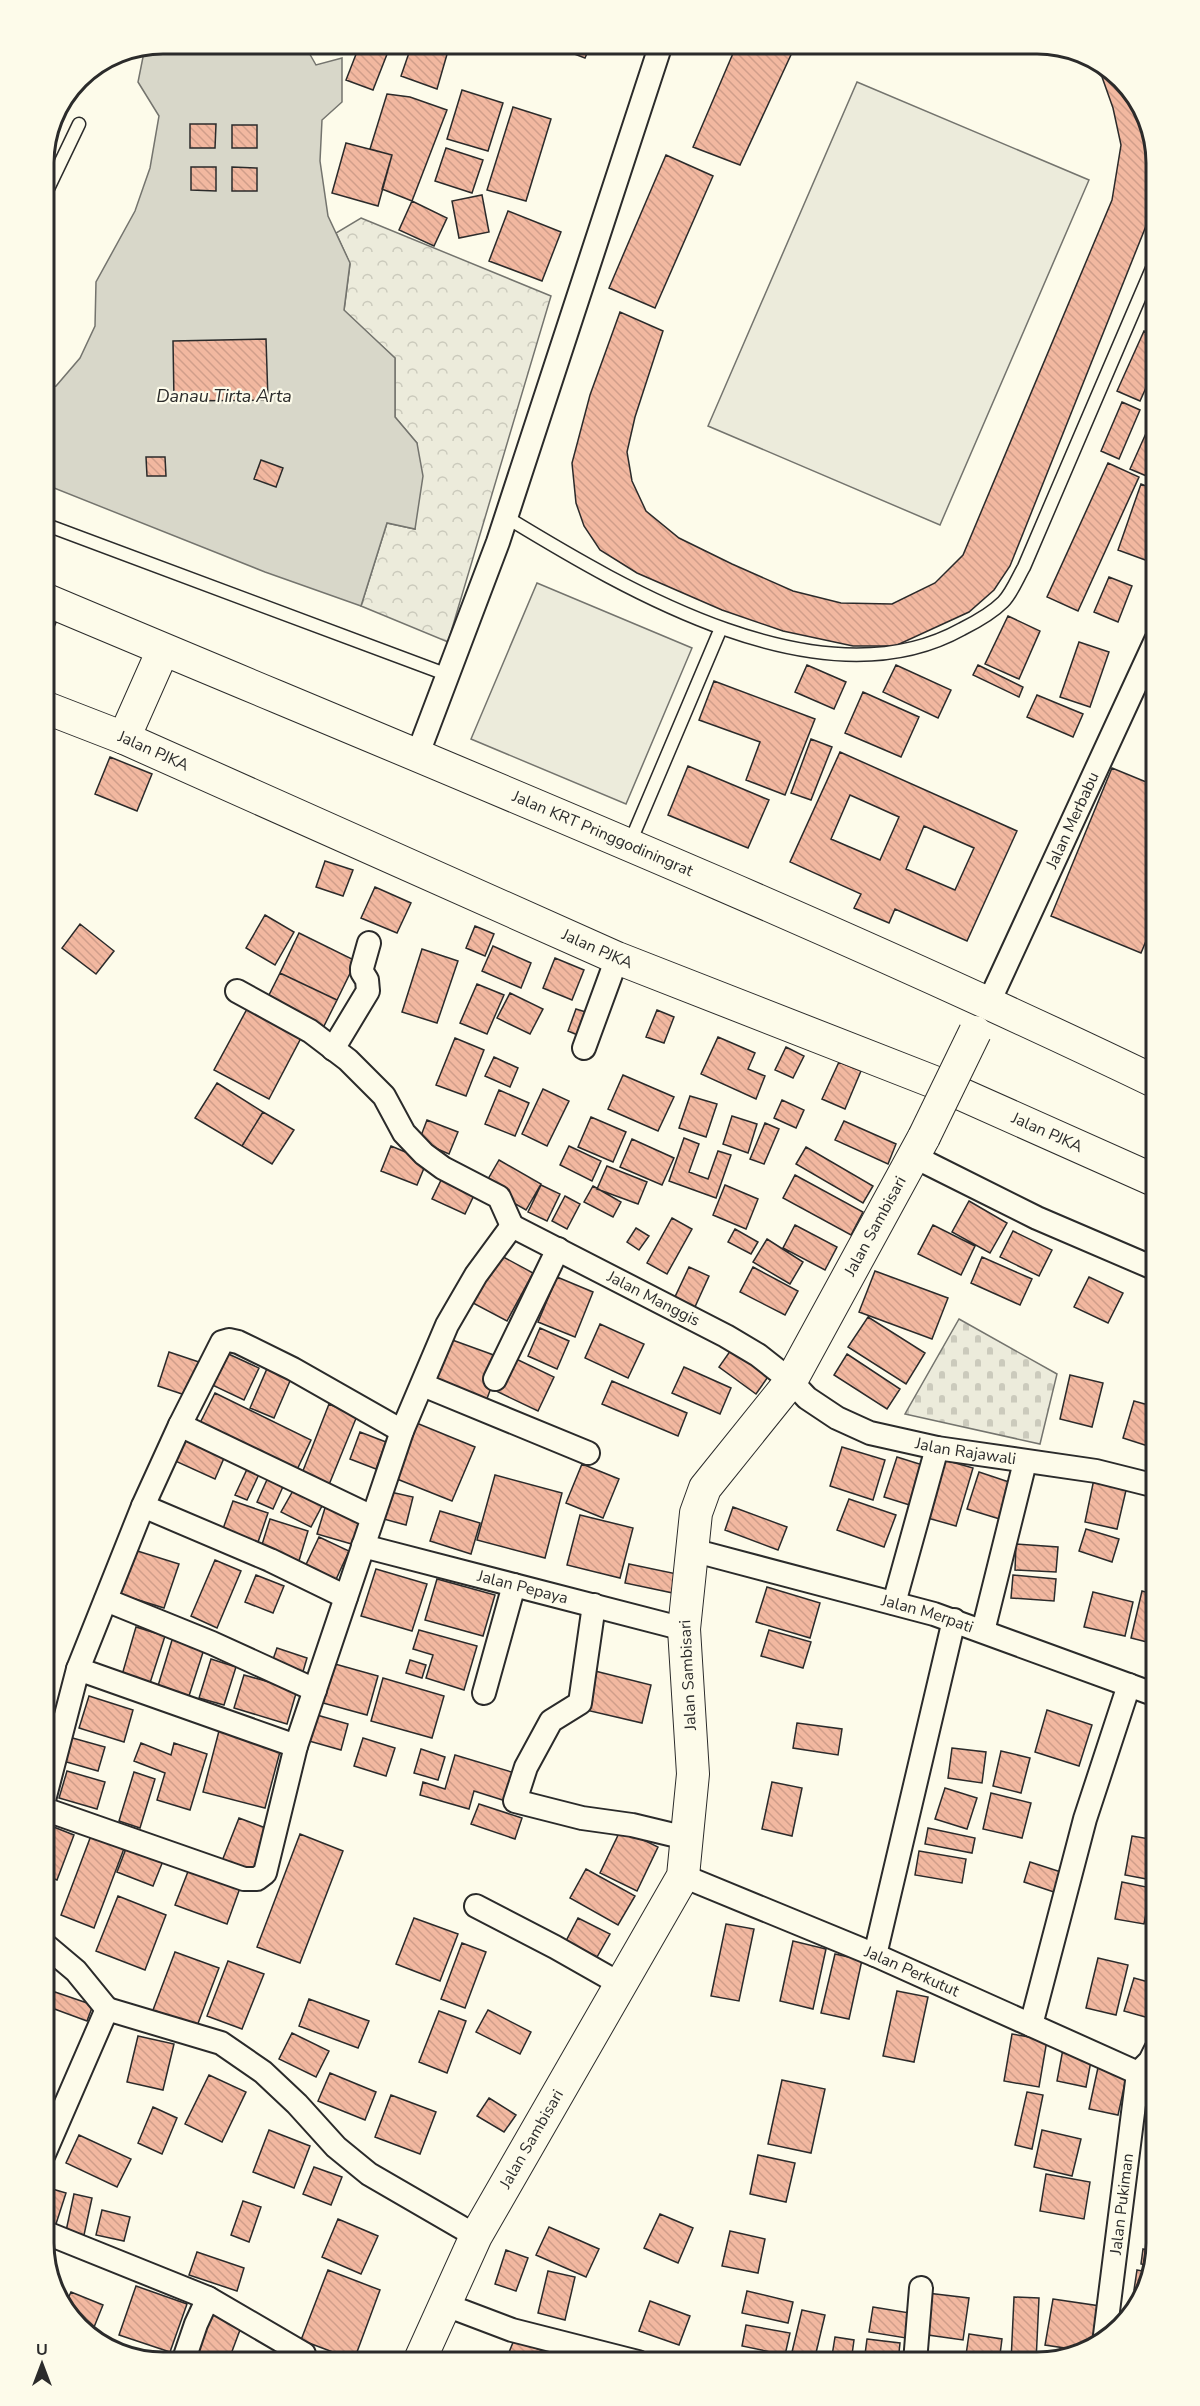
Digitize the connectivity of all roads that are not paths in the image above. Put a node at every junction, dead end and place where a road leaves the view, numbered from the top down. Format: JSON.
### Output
{"nodes":[{"id":1,"x":658,"y":54,"type":"edge"},
{"id":2,"x":79,"y":124,"type":"dead end"},
{"id":3,"x":54,"y":176,"type":"edge"},
{"id":4,"x":1146,"y":282,"type":"edge"},
{"id":5,"x":506,"y":516,"type":"junction"},
{"id":6,"x":54,"y":528,"type":"edge"},
{"id":7,"x":54,"y":603,"type":"edge"},
{"id":8,"x":721,"y":628,"type":"junction"},
{"id":9,"x":163,"y":650,"type":"junction"},
{"id":10,"x":1146,"y":662,"type":"edge"},
{"id":11,"x":448,"y":675,"type":"junction"},
{"id":12,"x":54,"y":711,"type":"edge"},
{"id":13,"x":124,"y":738,"type":"junction"},
{"id":14,"x":417,"y":756,"type":"junction"},
{"id":15,"x":629,"y":845,"type":"junction"},
{"id":16,"x":369,"y":943,"type":"dead end"},
{"id":17,"x":617,"y":958,"type":"junction"},
{"id":18,"x":237,"y":991,"type":"dead end"},
{"id":19,"x":989,"y":1002,"type":"junction"},
{"id":20,"x":584,"y":1048,"type":"dead end"},
{"id":21,"x":333,"y":1049,"type":"junction"},
{"id":22,"x":1146,"y":1077,"type":"edge"},
{"id":23,"x":920,"y":1147,"type":"junction"},
{"id":24,"x":1146,"y":1176,"type":"edge"},
{"id":25,"x":512,"y":1226,"type":"junction"},
{"id":26,"x":558,"y":1249,"type":"junction"},
{"id":27,"x":1146,"y":1265,"type":"edge"},
{"id":28,"x":495,"y":1379,"type":"dead end"},
{"id":29,"x":791,"y":1381,"type":"junction"},
{"id":30,"x":423,"y":1385,"type":"junction"},
{"id":31,"x":180,"y":1425,"type":"junction"},
{"id":32,"x":402,"y":1431,"type":"junction"},
{"id":33,"x":937,"y":1448,"type":"junction"},
{"id":34,"x":588,"y":1453,"type":"dead end"},
{"id":35,"x":1024,"y":1462,"type":"junction"},
{"id":36,"x":1146,"y":1484,"type":"edge"},
{"id":37,"x":143,"y":1506,"type":"junction"},
{"id":38,"x":372,"y":1517,"type":"junction"},
{"id":39,"x":363,"y":1546,"type":"junction"},
{"id":40,"x":692,"y":1550,"type":"junction"},
{"id":41,"x":514,"y":1585,"type":"junction"},
{"id":42,"x":346,"y":1597,"type":"junction"},
{"id":43,"x":106,"y":1600,"type":"junction"},
{"id":44,"x":894,"y":1603,"type":"junction"},
{"id":45,"x":594,"y":1605,"type":"junction"},
{"id":46,"x":954,"y":1620,"type":"junction"},
{"id":47,"x":684,"y":1629,"type":"junction"},
{"id":48,"x":983,"y":1631,"type":"junction"},
{"id":49,"x":78,"y":1669,"type":"junction"},
{"id":50,"x":1129,"y":1685,"type":"junction"},
{"id":51,"x":315,"y":1690,"type":"junction"},
{"id":52,"x":1146,"y":1691,"type":"edge"},
{"id":53,"x":484,"y":1693,"type":"dead end"},
{"id":54,"x":296,"y":1746,"type":"junction"},
{"id":55,"x":54,"y":1761,"type":"edge"},
{"id":56,"x":54,"y":1812,"type":"edge"},
{"id":57,"x":686,"y":1838,"type":"junction"},
{"id":58,"x":683,"y":1876,"type":"junction"},
{"id":59,"x":477,"y":1906,"type":"dead end"},
{"id":60,"x":54,"y":1952,"type":"edge"},
{"id":61,"x":875,"y":1955,"type":"junction"},
{"id":62,"x":622,"y":1985,"type":"junction"},
{"id":63,"x":107,"y":2009,"type":"junction"},
{"id":64,"x":1031,"y":2025,"type":"junction"},
{"id":65,"x":1146,"y":2076,"type":"edge"},
{"id":66,"x":1146,"y":2082,"type":"edge"},
{"id":67,"x":54,"y":2131,"type":"edge"},
{"id":68,"x":54,"y":2236,"type":"edge"},
{"id":69,"x":476,"y":2236,"type":"junction"},
{"id":70,"x":921,"y":2288,"type":"dead end"},
{"id":71,"x":208,"y":2298,"type":"junction"},
{"id":72,"x":446,"y":2305,"type":"junction"},
{"id":73,"x":1106,"y":2326,"type":"edge"},
{"id":74,"x":186,"y":2352,"type":"edge"},
{"id":75,"x":301,"y":2352,"type":"edge"},
{"id":76,"x":424,"y":2352,"type":"edge"},
{"id":77,"x":599,"y":2352,"type":"edge"},
{"id":78,"x":916,"y":2352,"type":"edge"}],
"edges":[{"from":1,"to":5,"type":"street"},
{"from":2,"to":3,"type":"lane"},
{"from":4,"to":8,"type":"lane"},
{"from":5,"to":8,"type":"lane"},
{"from":5,"to":11,"type":"street"},
{"from":6,"to":11,"type":"lane"},
{"from":7,"to":9,"type":"main road","name":"Jalan KRT Pringgodiningrat"},
{"from":8,"to":15,"type":"lane"},
{"from":9,"to":13,"type":"main road"},
{"from":9,"to":14,"type":"main road","name":"Jalan KRT Pringgodiningrat"},
{"from":10,"to":19,"type":"street","name":"Jalan Merbabu"},
{"from":11,"to":14,"type":"street"},
{"from":12,"to":13,"type":"main road","name":"Jalan PJKA"},
{"from":13,"to":17,"type":"main road","name":"Jalan PJKA"},
{"from":14,"to":15,"type":"main road","name":"Jalan KRT Pringgodiningrat"},
{"from":15,"to":19,"type":"main road","name":"Jalan KRT Pringgodiningrat"},
{"from":16,"to":21,"type":"street"},
{"from":17,"to":20,"type":"street"},
{"from":17,"to":24,"type":"main road","name":"Jalan PJKA"},
{"from":18,"to":21,"type":"street"},
{"from":19,"to":22,"type":"main road","name":"Jalan KRT Pringgodiningrat"},
{"from":19,"to":23,"type":"main road","name":"Jalan Sambisari","bridge":true},
{"from":21,"to":25,"type":"street"},
{"from":23,"to":27,"type":"street"},
{"from":23,"to":29,"type":"main road","name":"Jalan Sambisari"},
{"from":25,"to":26,"type":"street","name":"Jalan Manggis"},
{"from":25,"to":30,"type":"street"},
{"from":26,"to":28,"type":"street"},
{"from":26,"to":29,"type":"street","name":"Jalan Manggis"},
{"from":29,"to":33,"type":"street","name":"Jalan Rajawali"},
{"from":29,"to":40,"type":"main road","name":"Jalan Sambisari"},
{"from":30,"to":32,"type":"street"},
{"from":30,"to":34,"type":"street"},
{"from":31,"to":32,"type":"street"},
{"from":31,"to":37,"type":"street"},
{"from":31,"to":38,"type":"street"},
{"from":32,"to":38,"type":"street"},
{"from":33,"to":35,"type":"street","name":"Jalan Rajawali"},
{"from":33,"to":44,"type":"street"},
{"from":35,"to":36,"type":"street","name":"Jalan Rajawali"},
{"from":35,"to":48,"type":"street"},
{"from":37,"to":42,"type":"street"},
{"from":37,"to":43,"type":"street"},
{"from":38,"to":39,"type":"street"},
{"from":39,"to":41,"type":"street","name":"Jalan Pepaya"},
{"from":39,"to":42,"type":"street"},
{"from":40,"to":44,"type":"street","name":"Jalan Merpati"},
{"from":40,"to":47,"type":"main road","name":"Jalan Sambisari"},
{"from":41,"to":45,"type":"street","name":"Jalan Pepaya"},
{"from":41,"to":53,"type":"street"},
{"from":42,"to":51,"type":"street"},
{"from":43,"to":49,"type":"street"},
{"from":43,"to":51,"type":"street"},
{"from":44,"to":46,"type":"street","name":"Jalan Merpati"},
{"from":45,"to":47,"type":"street","name":"Jalan Pepaya"},
{"from":45,"to":57,"type":"street"},
{"from":46,"to":48,"type":"street","name":"Jalan Merpati"},
{"from":46,"to":61,"type":"street"},
{"from":47,"to":57,"type":"main road","name":"Jalan Sambisari"},
{"from":48,"to":50,"type":"street","name":"Jalan Merpati"},
{"from":49,"to":54,"type":"street"},
{"from":49,"to":55,"type":"street"},
{"from":50,"to":52,"type":"street","name":"Jalan Merpati"},
{"from":50,"to":64,"type":"street"},
{"from":51,"to":54,"type":"street"},
{"from":54,"to":56,"type":"street"},
{"from":57,"to":58,"type":"main road","name":"Jalan Sambisari"},
{"from":58,"to":61,"type":"street","name":"Jalan Perkutut"},
{"from":58,"to":62,"type":"main road","name":"Jalan Sambisari"},
{"from":59,"to":62,"type":"street"},
{"from":60,"to":63,"type":"street"},
{"from":61,"to":64,"type":"street","name":"Jalan Perkutut"},
{"from":62,"to":69,"type":"main road","name":"Jalan Sambisari"},
{"from":63,"to":67,"type":"street"},
{"from":63,"to":69,"type":"street"},
{"from":64,"to":65,"type":"street","name":"Jalan Perkutut"},
{"from":66,"to":73,"type":"street","name":"Jalan Pukiman"},
{"from":68,"to":71,"type":"street"},
{"from":69,"to":72,"type":"main road","name":"Jalan Sambisari"},
{"from":70,"to":78,"type":"street"},
{"from":71,"to":74,"type":"street"},
{"from":71,"to":75,"type":"street"},
{"from":72,"to":76,"type":"main road","name":"Jalan Sambisari"},
{"from":72,"to":77,"type":"street"}]}
